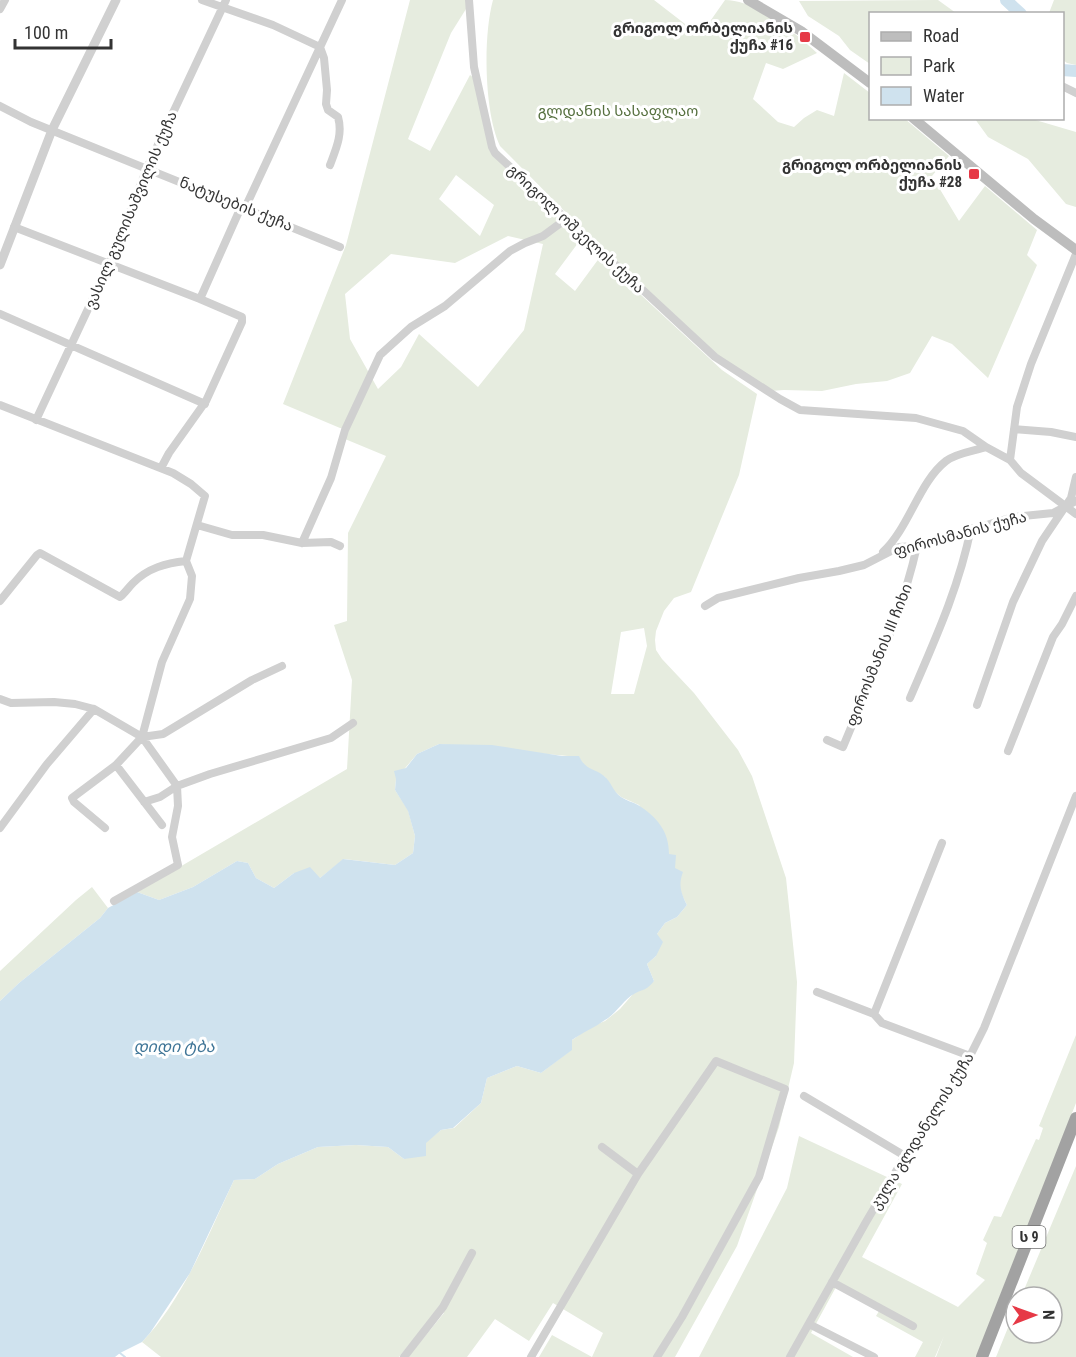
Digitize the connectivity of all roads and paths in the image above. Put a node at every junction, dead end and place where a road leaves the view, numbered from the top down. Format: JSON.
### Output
{"nodes":[{"id":1,"x":5,"y":0,"type":"edge"},
{"id":2,"x":116,"y":0,"type":"edge"},
{"id":3,"x":202,"y":0,"type":"edge"},
{"id":4,"x":342,"y":0,"type":"edge"},
{"id":5,"x":469,"y":0,"type":"edge"},
{"id":6,"x":748,"y":0,"type":"edge"},
{"id":7,"x":224,"y":4,"type":"edge"},
{"id":8,"x":0,"y":9,"type":"edge"},
{"id":9,"x":320,"y":47,"type":"junction"},
{"id":10,"x":869,"y":82,"type":"edge"},
{"id":11,"x":0,"y":106,"type":"edge"},
{"id":12,"x":915,"y":120,"type":"edge"},
{"id":13,"x":52,"y":130,"type":"junction"},
{"id":14,"x":330,"y":165,"type":"dead end"},
{"id":15,"x":147,"y":168,"type":"junction"},
{"id":16,"x":243,"y":207,"type":"junction"},
{"id":17,"x":566,"y":219,"type":"junction"},
{"id":18,"x":14,"y":226,"type":"junction"},
{"id":19,"x":340,"y":247,"type":"dead end"},
{"id":20,"x":1076,"y":252,"type":"edge"},
{"id":21,"x":110,"y":262,"type":"junction"},
{"id":22,"x":0,"y":265,"type":"edge"},
{"id":23,"x":200,"y":299,"type":"junction"},
{"id":24,"x":0,"y":314,"type":"edge"},
{"id":25,"x":72,"y":345,"type":"junction"},
{"id":26,"x":205,"y":404,"type":"junction"},
{"id":27,"x":0,"y":405,"type":"edge"},
{"id":28,"x":36,"y":420,"type":"junction"},
{"id":29,"x":1014,"y":429,"type":"junction"},
{"id":30,"x":1076,"y":437,"type":"edge"},
{"id":31,"x":986,"y":447,"type":"junction"},
{"id":32,"x":1010,"y":460,"type":"junction"},
{"id":33,"x":161,"y":468,"type":"junction"},
{"id":34,"x":1076,"y":477,"type":"edge"},
{"id":35,"x":1076,"y":501,"type":"edge"},
{"id":36,"x":1066,"y":505,"type":"junction"},
{"id":37,"x":1076,"y":514,"type":"edge"},
{"id":38,"x":197,"y":525,"type":"junction"},
{"id":39,"x":971,"y":528,"type":"junction"},
{"id":40,"x":302,"y":543,"type":"junction"},
{"id":41,"x":340,"y":546,"type":"dead end"},
{"id":42,"x":917,"y":546,"type":"junction"},
{"id":43,"x":877,"y":557,"type":"junction"},
{"id":44,"x":186,"y":561,"type":"junction"},
{"id":45,"x":1076,"y":596,"type":"edge"},
{"id":46,"x":0,"y":601,"type":"edge"},
{"id":47,"x":705,"y":606,"type":"dead end"},
{"id":48,"x":282,"y":666,"type":"dead end"},
{"id":49,"x":910,"y":698,"type":"dead end"},
{"id":50,"x":0,"y":699,"type":"edge"},
{"id":51,"x":977,"y":705,"type":"dead end"},
{"id":52,"x":94,"y":709,"type":"junction"},
{"id":53,"x":353,"y":723,"type":"dead end"},
{"id":54,"x":142,"y":738,"type":"junction"},
{"id":55,"x":827,"y":740,"type":"dead end"},
{"id":56,"x":1008,"y":751,"type":"dead end"},
{"id":57,"x":116,"y":765,"type":"junction"},
{"id":58,"x":177,"y":786,"type":"junction"},
{"id":59,"x":1076,"y":796,"type":"edge"},
{"id":60,"x":144,"y":802,"type":"junction"},
{"id":61,"x":162,"y":825,"type":"dead end"},
{"id":62,"x":0,"y":828,"type":"edge"},
{"id":63,"x":105,"y":828,"type":"dead end"},
{"id":64,"x":942,"y":843,"type":"dead end"},
{"id":65,"x":114,"y":901,"type":"dead end"},
{"id":66,"x":817,"y":992,"type":"dead end"},
{"id":67,"x":874,"y":1014,"type":"junction"},
{"id":68,"x":970,"y":1056,"type":"junction"},
{"id":69,"x":804,"y":1096,"type":"dead end"},
{"id":70,"x":1076,"y":1118,"type":"edge"},
{"id":71,"x":602,"y":1147,"type":"dead end"},
{"id":72,"x":905,"y":1156,"type":"junction"},
{"id":73,"x":638,"y":1174,"type":"junction"},
{"id":74,"x":472,"y":1253,"type":"dead end"},
{"id":75,"x":832,"y":1282,"type":"junction"},
{"id":76,"x":809,"y":1324,"type":"junction"},
{"id":77,"x":913,"y":1326,"type":"dead end"},
{"id":78,"x":404,"y":1357,"type":"edge"},
{"id":79,"x":531,"y":1357,"type":"edge"},
{"id":80,"x":657,"y":1357,"type":"edge"},
{"id":81,"x":791,"y":1357,"type":"edge"},
{"id":82,"x":874,"y":1357,"type":"edge"},
{"id":83,"x":982,"y":1357,"type":"edge"}],
"edges":[{"from":1,"to":8,"type":"street"},
{"from":2,"to":13,"type":"street"},
{"from":3,"to":7,"type":"street"},
{"from":4,"to":9,"type":"street"},
{"from":5,"to":17,"type":"street","name":"გრიგოლ ოშკელის ქუჩა"},
{"from":6,"to":10,"type":"main road"},
{"from":7,"to":9,"type":"street"},
{"from":7,"to":15,"type":"street","name":"ვასილ გულისაშვილის ქუჩა"},
{"from":9,"to":14,"type":"street"},
{"from":9,"to":16,"type":"street"},
{"from":11,"to":13,"type":"street","name":"ნატუსების ქუჩა"},
{"from":12,"to":20,"type":"main road"},
{"from":13,"to":15,"type":"street","name":"ნატუსების ქუჩა"},
{"from":13,"to":18,"type":"street"},
{"from":15,"to":16,"type":"street","name":"ნატუსების ქუჩა"},
{"from":15,"to":21,"type":"street","name":"ვასილ გულისაშვილის ქუჩა"},
{"from":16,"to":19,"type":"street","name":"ნატუსების ქუჩა"},
{"from":16,"to":23,"type":"street"},
{"from":17,"to":31,"type":"street","name":"გრიგოლ ოშკელის ქუჩა"},
{"from":17,"to":40,"type":"street"},
{"from":18,"to":21,"type":"street"},
{"from":18,"to":22,"type":"street"},
{"from":20,"to":29,"type":"street"},
{"from":21,"to":23,"type":"street"},
{"from":21,"to":25,"type":"street","name":"ვასილ გულისაშვილის ქუჩა"},
{"from":23,"to":26,"type":"street"},
{"from":24,"to":25,"type":"street"},
{"from":25,"to":26,"type":"street"},
{"from":25,"to":28,"type":"street","name":"ვასილ გულისაშვილის ქუჩა"},
{"from":26,"to":33,"type":"street"},
{"from":27,"to":28,"type":"street"},
{"from":28,"to":33,"type":"street"},
{"from":29,"to":30,"type":"street"},
{"from":29,"to":32,"type":"street"},
{"from":31,"to":32,"type":"street","name":"გრიგოლ ოშკელის ქუჩა"},
{"from":31,"to":43,"type":"street"},
{"from":32,"to":36,"type":"street","name":"გრიგოლ ოშკელის ქუჩა"},
{"from":33,"to":38,"type":"street"},
{"from":34,"to":36,"type":"street"},
{"from":35,"to":36,"type":"street","name":"ფიროსმანის ქუჩა"},
{"from":36,"to":37,"type":"street","name":"გრიგოლ ოშკელის ქუჩა"},
{"from":36,"to":39,"type":"street","name":"ფიროსმანის ქუჩა"},
{"from":36,"to":51,"type":"street"},
{"from":38,"to":40,"type":"street"},
{"from":38,"to":44,"type":"street"},
{"from":39,"to":42,"type":"street","name":"ფიროსმანის ქუჩა"},
{"from":39,"to":49,"type":"street"},
{"from":40,"to":41,"type":"street"},
{"from":42,"to":43,"type":"street","name":"ფიროსმანის ქუჩა"},
{"from":42,"to":55,"type":"street","name":"ფიროსმანის III ჩიხი"},
{"from":43,"to":47,"type":"street","name":"ფიროსმანის ქუჩა"},
{"from":44,"to":46,"type":"street"},
{"from":44,"to":54,"type":"street"},
{"from":45,"to":56,"type":"street"},
{"from":48,"to":54,"type":"street"},
{"from":50,"to":52,"type":"street"},
{"from":52,"to":54,"type":"street"},
{"from":52,"to":62,"type":"street"},
{"from":53,"to":58,"type":"street"},
{"from":54,"to":57,"type":"street"},
{"from":54,"to":58,"type":"street"},
{"from":57,"to":60,"type":"street"},
{"from":57,"to":63,"type":"street"},
{"from":58,"to":60,"type":"street"},
{"from":58,"to":65,"type":"street"},
{"from":59,"to":68,"type":"street","name":"კულა გლდანელის ქუჩა"},
{"from":60,"to":61,"type":"street"},
{"from":64,"to":67,"type":"street"},
{"from":66,"to":67,"type":"street"},
{"from":67,"to":68,"type":"street"},
{"from":68,"to":72,"type":"street","name":"კულა გლდანელის ქუჩა"},
{"from":69,"to":72,"type":"street"},
{"from":70,"to":83,"type":"highway","number":"ს 9"},
{"from":71,"to":73,"type":"street"},
{"from":72,"to":75,"type":"street","name":"კულა გლდანელის ქუჩა"},
{"from":73,"to":79,"type":"street"},
{"from":73,"to":80,"type":"street"},
{"from":74,"to":78,"type":"street"},
{"from":75,"to":76,"type":"street","name":"კულა გლდანელის ქუჩა"},
{"from":75,"to":77,"type":"street"},
{"from":76,"to":81,"type":"street","name":"კულა გლდანელის ქუჩა"},
{"from":76,"to":82,"type":"street"}]}
